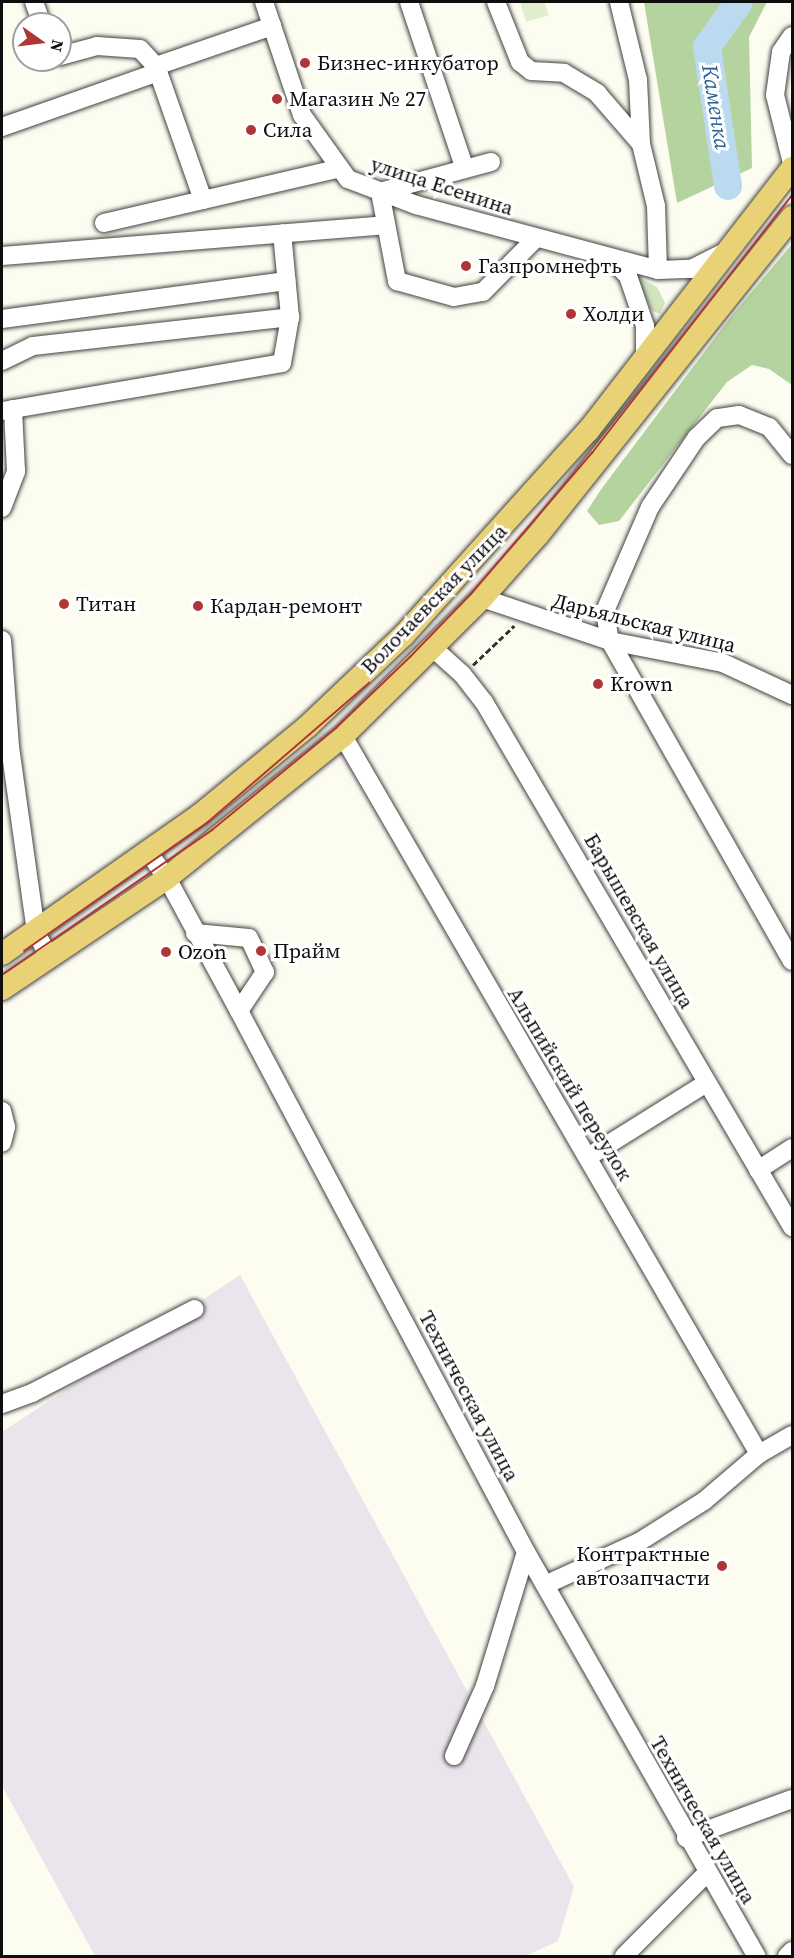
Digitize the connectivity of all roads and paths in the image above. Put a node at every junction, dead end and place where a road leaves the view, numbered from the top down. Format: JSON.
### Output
{"nodes":[{"id":1,"x":264,"y":2,"type":"edge"},
{"id":2,"x":409,"y":2,"type":"edge"},
{"id":3,"x":496,"y":2,"type":"edge"},
{"id":4,"x":619,"y":2,"type":"edge"},
{"id":5,"x":272,"y":26,"type":"junction"},
{"id":6,"x":792,"y":36,"type":"edge"},
{"id":7,"x":72,"y":53,"type":"edge"},
{"id":8,"x":157,"y":69,"type":"junction"},
{"id":9,"x":2,"y":127,"type":"edge"},
{"id":10,"x":641,"y":144,"type":"junction"},
{"id":11,"x":491,"y":162,"type":"dead end"},
{"id":12,"x":792,"y":162,"type":"edge"},
{"id":13,"x":340,"y":168,"type":"junction"},
{"id":14,"x":792,"y":168,"type":"edge"},
{"id":15,"x":465,"y":169,"type":"junction"},
{"id":16,"x":380,"y":192,"type":"junction"},
{"id":17,"x":202,"y":200,"type":"junction"},
{"id":18,"x":792,"y":217,"type":"edge"},
{"id":19,"x":104,"y":223,"type":"dead end"},
{"id":20,"x":385,"y":225,"type":"junction"},
{"id":21,"x":282,"y":233,"type":"junction"},
{"id":22,"x":535,"y":239,"type":"junction"},
{"id":23,"x":727,"y":251,"type":"junction"},
{"id":24,"x":2,"y":256,"type":"edge"},
{"id":25,"x":610,"y":258,"type":"junction"},
{"id":26,"x":752,"y":268,"type":"junction"},
{"id":27,"x":658,"y":270,"type":"junction"},
{"id":28,"x":286,"y":281,"type":"junction"},
{"id":29,"x":290,"y":317,"type":"junction"},
{"id":30,"x":2,"y":319,"type":"edge"},
{"id":31,"x":645,"y":356,"type":"junction"},
{"id":32,"x":2,"y":362,"type":"edge"},
{"id":33,"x":7,"y":410,"type":"edge"},
{"id":34,"x":792,"y":455,"type":"edge"},
{"id":35,"x":2,"y":508,"type":"edge"},
{"id":36,"x":482,"y":598,"type":"junction"},
{"id":37,"x":523,"y":614,"type":"junction"},
{"id":38,"x":2,"y":640,"type":"edge"},
{"id":39,"x":610,"y":641,"type":"junction"},
{"id":40,"x":433,"y":648,"type":"junction"},
{"id":41,"x":462,"y":674,"type":"junction"},
{"id":42,"x":792,"y":695,"type":"edge"},
{"id":43,"x":343,"y":736,"type":"junction"},
{"id":44,"x":6,"y":749,"type":"edge"},
{"id":45,"x":148,"y":852,"type":"junction"},
{"id":46,"x":167,"y":878,"type":"junction"},
{"id":47,"x":36,"y":933,"type":"junction"},
{"id":48,"x":195,"y":933,"type":"junction"},
{"id":49,"x":2,"y":954,"type":"edge"},
{"id":50,"x":50,"y":958,"type":"junction"},
{"id":51,"x":792,"y":961,"type":"edge"},
{"id":52,"x":2,"y":989,"type":"edge"},
{"id":53,"x":239,"y":1011,"type":"junction"},
{"id":54,"x":705,"y":1084,"type":"junction"},
{"id":55,"x":2,"y":1111,"type":"edge"},
{"id":56,"x":2,"y":1143,"type":"edge"},
{"id":57,"x":792,"y":1148,"type":"edge"},
{"id":58,"x":588,"y":1157,"type":"junction"},
{"id":59,"x":758,"y":1170,"type":"junction"},
{"id":60,"x":792,"y":1227,"type":"edge"},
{"id":61,"x":195,"y":1309,"type":"dead end"},
{"id":62,"x":2,"y":1404,"type":"edge"},
{"id":63,"x":792,"y":1435,"type":"edge"},
{"id":64,"x":759,"y":1455,"type":"junction"},
{"id":65,"x":526,"y":1551,"type":"junction"},
{"id":66,"x":545,"y":1585,"type":"junction"},
{"id":67,"x":454,"y":1756,"type":"dead end"},
{"id":68,"x":792,"y":1799,"type":"edge"},
{"id":69,"x":686,"y":1838,"type":"junction"},
{"id":70,"x":706,"y":1874,"type":"junction"},
{"id":71,"x":792,"y":1951,"type":"edge"},
{"id":72,"x":624,"y":1956,"type":"edge"},
{"id":73,"x":756,"y":1956,"type":"edge"},
{"id":74,"x":787,"y":1956,"type":"edge"}],
"edges":[{"from":1,"to":5,"type":"street","name":"улица Есенина"},
{"from":2,"to":15,"type":"street"},
{"from":3,"to":10,"type":"street"},
{"from":4,"to":10,"type":"street"},
{"from":5,"to":8,"type":"street"},
{"from":5,"to":13,"type":"street","name":"улица Есенина"},
{"from":6,"to":12,"type":"street"},
{"from":7,"to":8,"type":"street"},
{"from":8,"to":9,"type":"street"},
{"from":8,"to":17,"type":"street"},
{"from":10,"to":27,"type":"street"},
{"from":11,"to":15,"type":"street"},
{"from":13,"to":16,"type":"street","name":"улица Есенина"},
{"from":13,"to":17,"type":"street"},
{"from":14,"to":23,"type":"main road","name":"Волочаевская улица"},
{"from":15,"to":16,"type":"street"},
{"from":16,"to":20,"type":"street"},
{"from":16,"to":22,"type":"street","name":"улица Есенина"},
{"from":17,"to":19,"type":"street"},
{"from":18,"to":26,"type":"main road","name":"Волочаевская улица"},
{"from":20,"to":21,"type":"street"},
{"from":20,"to":22,"type":"street"},
{"from":21,"to":24,"type":"street"},
{"from":21,"to":28,"type":"street"},
{"from":22,"to":25,"type":"street","name":"улица Есенина"},
{"from":23,"to":26,"type":"main road"},
{"from":23,"to":27,"type":"street","name":"улица Есенина"},
{"from":23,"to":31,"type":"main road","name":"Волочаевская улица"},
{"from":25,"to":27,"type":"street","name":"улица Есенина"},
{"from":25,"to":31,"type":"street"},
{"from":26,"to":36,"type":"main road","name":"Волочаевская улица"},
{"from":28,"to":29,"type":"street"},
{"from":28,"to":30,"type":"street"},
{"from":29,"to":32,"type":"street"},
{"from":29,"to":33,"type":"street"},
{"from":31,"to":45,"type":"main road","name":"Волочаевская улица"},
{"from":33,"to":35,"type":"street"},
{"from":34,"to":39,"type":"street"},
{"from":36,"to":37,"type":"street","name":"Дарьяльская улица"},
{"from":36,"to":40,"type":"main road","name":"Волочаевская улица"},
{"from":37,"to":39,"type":"street","name":"Дарьяльская улица"},
{"from":37,"to":41,"type":"path"},
{"from":38,"to":44,"type":"street"},
{"from":39,"to":42,"type":"street","name":"Дарьяльская улица"},
{"from":39,"to":51,"type":"street"},
{"from":40,"to":41,"type":"street","name":"Барышевская улица"},
{"from":40,"to":43,"type":"main road","name":"Волочаевская улица"},
{"from":41,"to":54,"type":"street","name":"Барышевская улица"},
{"from":43,"to":46,"type":"main road","name":"Волочаевская улица"},
{"from":43,"to":58,"type":"street","name":"Альпийский переулок"},
{"from":44,"to":47,"type":"street"},
{"from":45,"to":46,"type":"street","name":"Техническая улица"},
{"from":45,"to":47,"type":"main road","name":"Волочаевская улица"},
{"from":46,"to":48,"type":"street","name":"Техническая улица"},
{"from":46,"to":50,"type":"main road","name":"Волочаевская улица"},
{"from":47,"to":49,"type":"main road","name":"Волочаевская улица"},
{"from":47,"to":50,"type":"street"},
{"from":48,"to":53,"type":"street","name":"Техническая улица"},
{"from":48,"to":53,"type":"street"},
{"from":50,"to":52,"type":"main road","name":"Волочаевская улица"},
{"from":53,"to":65,"type":"street","name":"Техническая улица"},
{"from":54,"to":58,"type":"street"},
{"from":54,"to":59,"type":"street","name":"Барышевская улица"},
{"from":55,"to":56,"type":"street"},
{"from":57,"to":59,"type":"street"},
{"from":58,"to":64,"type":"street","name":"Альпийский переулок"},
{"from":59,"to":60,"type":"street","name":"Барышевская улица"},
{"from":61,"to":62,"type":"street"},
{"from":63,"to":64,"type":"street"},
{"from":64,"to":66,"type":"street"},
{"from":65,"to":66,"type":"street","name":"Техническая улица"},
{"from":65,"to":67,"type":"street"},
{"from":66,"to":69,"type":"street","name":"Техническая улица"},
{"from":68,"to":69,"type":"street"},
{"from":69,"to":70,"type":"street","name":"Техническая улица"},
{"from":70,"to":72,"type":"street"},
{"from":70,"to":73,"type":"street","name":"Техническая улица"},
{"from":71,"to":74,"type":"street"}]}
